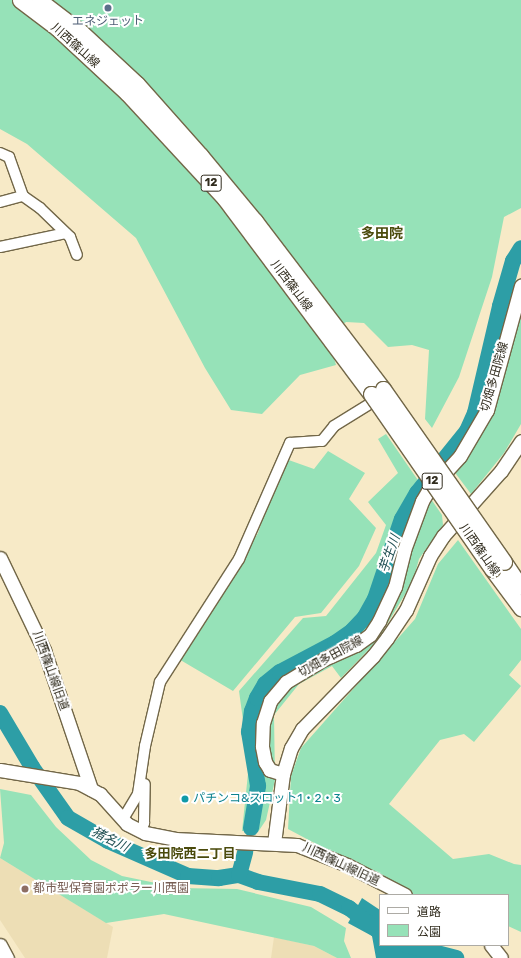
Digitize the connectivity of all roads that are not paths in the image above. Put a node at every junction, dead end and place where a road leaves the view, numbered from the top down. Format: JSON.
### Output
{"nodes":[{"id":1,"x":20,"y":0,"type":"edge"},
{"id":2,"x":39,"y":0,"type":"edge"},
{"id":3,"x":0,"y":153,"type":"edge"},
{"id":4,"x":23,"y":196,"type":"junction"},
{"id":5,"x":0,"y":202,"type":"edge"},
{"id":6,"x":66,"y":233,"type":"junction"},
{"id":7,"x":0,"y":247,"type":"edge"},
{"id":8,"x":77,"y":255,"type":"dead end"},
{"id":9,"x":521,"y":286,"type":"edge"},
{"id":10,"x":377,"y":394,"type":"junction"},
{"id":11,"x":521,"y":441,"type":"edge"},
{"id":12,"x":0,"y":558,"type":"edge"},
{"id":13,"x":516,"y":582,"type":"edge"},
{"id":14,"x":521,"y":608,"type":"edge"},
{"id":15,"x":145,"y":746,"type":"junction"},
{"id":16,"x":0,"y":770,"type":"edge"},
{"id":17,"x":282,"y":774,"type":"junction"},
{"id":18,"x":85,"y":786,"type":"junction"},
{"id":19,"x":123,"y":819,"type":"junction"},
{"id":20,"x":141,"y":831,"type":"junction"},
{"id":21,"x":274,"y":843,"type":"junction"},
{"id":22,"x":403,"y":894,"type":"edge"},
{"id":23,"x":0,"y":945,"type":"edge"},
{"id":24,"x":492,"y":946,"type":"edge"},
{"id":25,"x":7,"y":958,"type":"edge"},
{"id":26,"x":502,"y":958,"type":"edge"}],
"edges":[{"from":1,"to":10,"type":"main road","name":"川西篠山線","number":"12"},
{"from":2,"to":10,"type":"main road","name":"川西篠山線","number":"12"},
{"from":3,"to":4,"type":"street"},
{"from":4,"to":5,"type":"street"},
{"from":4,"to":6,"type":"street"},
{"from":6,"to":7,"type":"street"},
{"from":6,"to":8,"type":"street"},
{"from":9,"to":17,"type":"main road","name":"切畑多田院線"},
{"from":10,"to":13,"type":"main road","name":"川西篠山線","number":"12","bridge":true},
{"from":10,"to":15,"type":"street"},
{"from":11,"to":17,"type":"main road"},
{"from":12,"to":18,"type":"main road","name":"川西篠山線旧道"},
{"from":13,"to":14,"type":"main road","name":"川西篠山線","number":"12"},
{"from":15,"to":19,"type":"street"},
{"from":15,"to":20,"type":"street"},
{"from":16,"to":18,"type":"main road"},
{"from":17,"to":21,"type":"main road"},
{"from":18,"to":19,"type":"main road"},
{"from":19,"to":20,"type":"main road"},
{"from":20,"to":21,"type":"main road"},
{"from":21,"to":22,"type":"main road","name":"川西篠山線旧道"},
{"from":23,"to":25,"type":"main road"},
{"from":24,"to":26,"type":"main road"}]}
